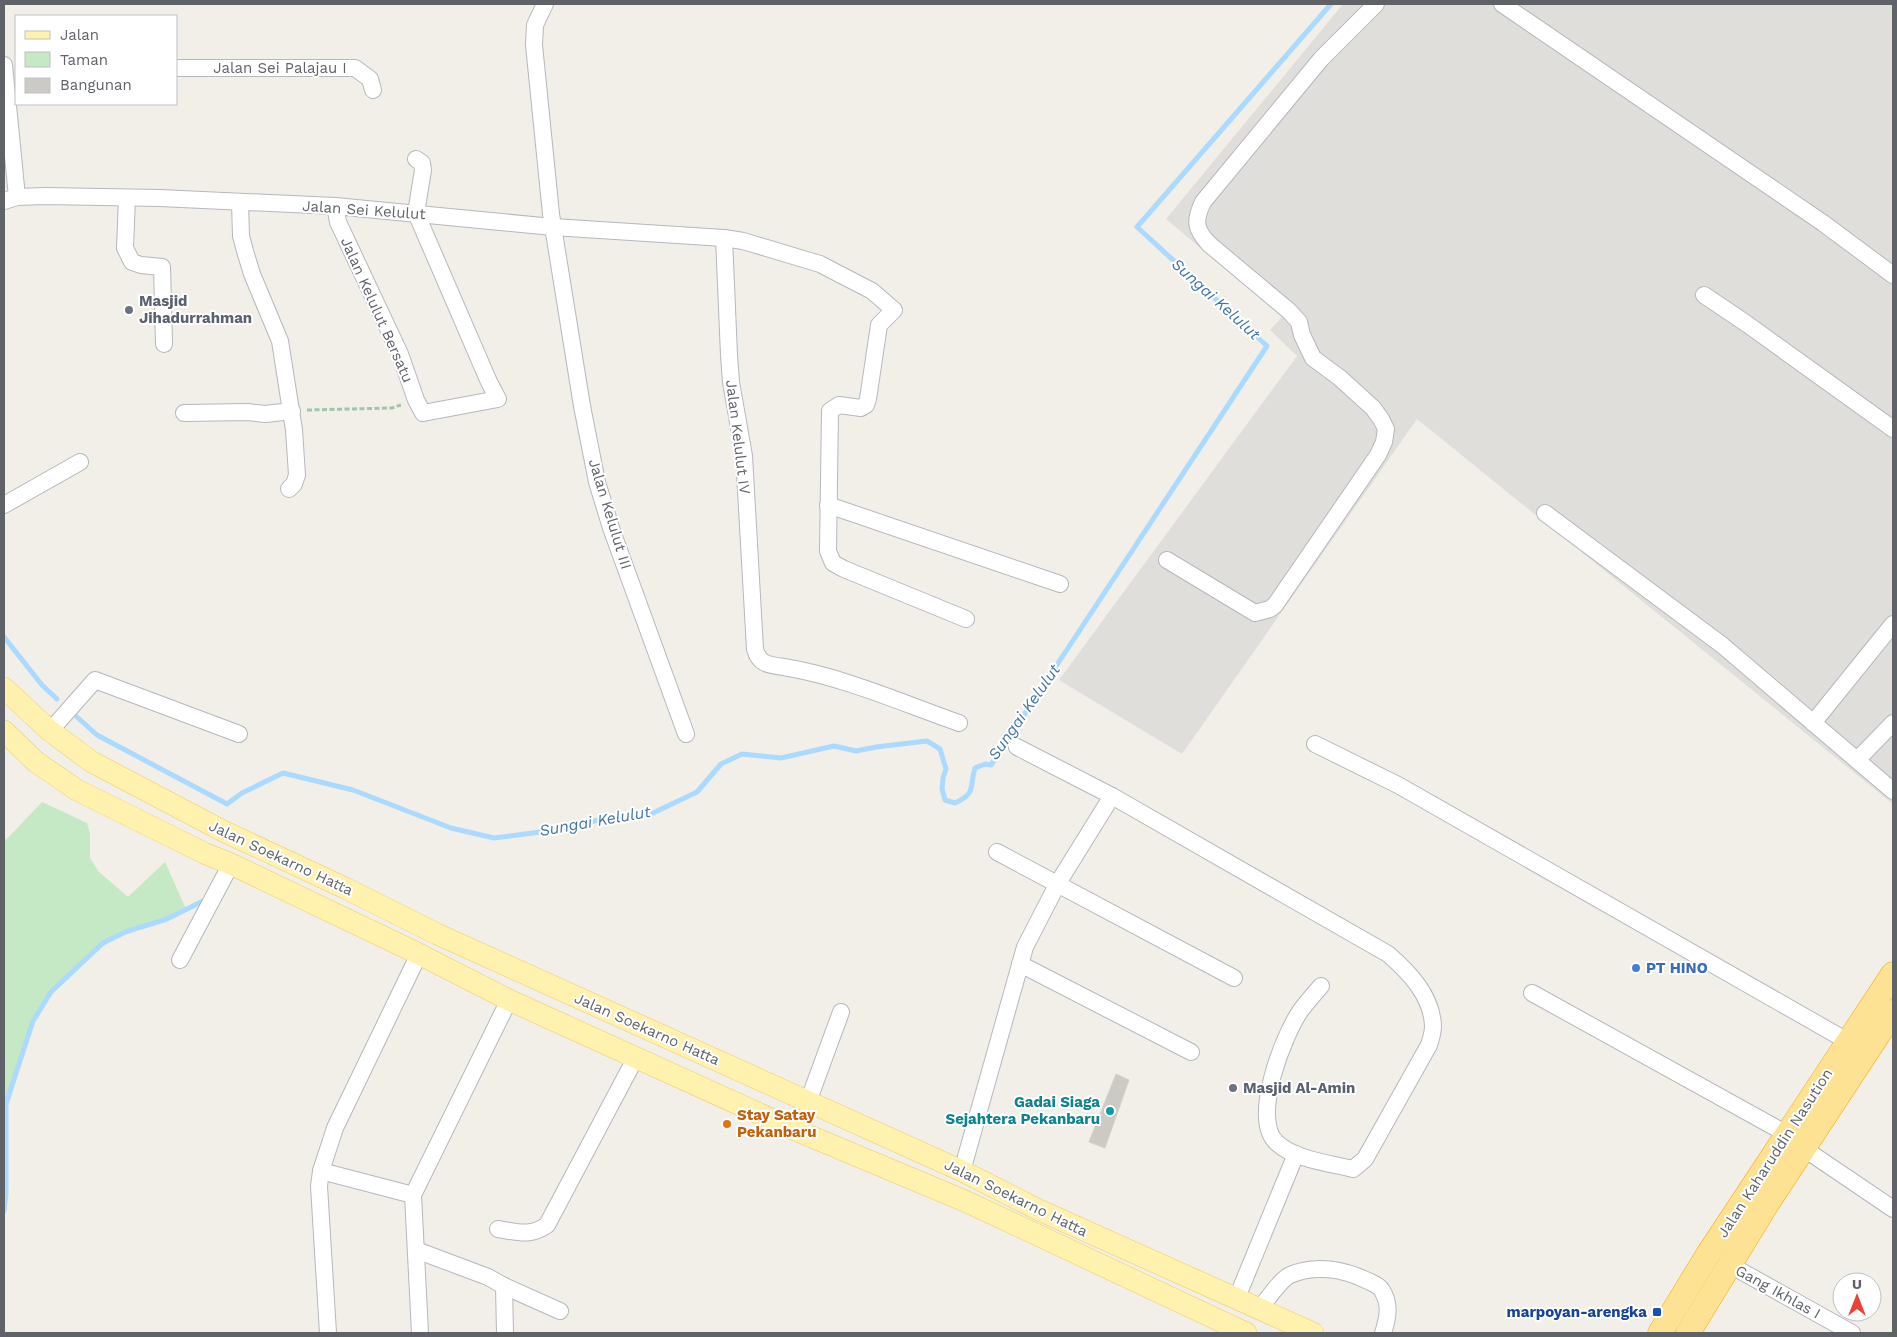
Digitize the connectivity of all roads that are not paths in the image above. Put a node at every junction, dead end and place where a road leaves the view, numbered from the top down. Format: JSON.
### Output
{"nodes":[{"id":1,"x":545,"y":4,"type":"edge"},
{"id":2,"x":1376,"y":4,"type":"edge"},
{"id":3,"x":1502,"y":4,"type":"edge"},
{"id":4,"x":4,"y":67,"type":"edge"},
{"id":5,"x":178,"y":68,"type":"edge"},
{"id":6,"x":373,"y":90,"type":"dead end"},
{"id":7,"x":416,"y":159,"type":"dead end"},
{"id":8,"x":127,"y":198,"type":"junction"},
{"id":9,"x":11,"y":199,"type":"edge"},
{"id":10,"x":240,"y":202,"type":"junction"},
{"id":11,"x":335,"y":206,"type":"junction"},
{"id":12,"x":416,"y":213,"type":"junction"},
{"id":13,"x":553,"y":228,"type":"junction"},
{"id":14,"x":724,"y":238,"type":"junction"},
{"id":15,"x":1893,"y":275,"type":"edge"},
{"id":16,"x":1704,"y":295,"type":"dead end"},
{"id":17,"x":164,"y":344,"type":"dead end"},
{"id":18,"x":292,"y":411,"type":"junction"},
{"id":19,"x":184,"y":413,"type":"dead end"},
{"id":20,"x":1893,"y":428,"type":"edge"},
{"id":21,"x":80,"y":462,"type":"dead end"},
{"id":22,"x":289,"y":489,"type":"dead end"},
{"id":23,"x":4,"y":505,"type":"edge"},
{"id":24,"x":828,"y":505,"type":"junction"},
{"id":25,"x":1545,"y":513,"type":"dead end"},
{"id":26,"x":1167,"y":560,"type":"dead end"},
{"id":27,"x":1060,"y":584,"type":"dead end"},
{"id":28,"x":966,"y":619,"type":"dead end"},
{"id":29,"x":1893,"y":624,"type":"edge"},
{"id":30,"x":4,"y":688,"type":"edge"},
{"id":31,"x":959,"y":723,"type":"dead end"},
{"id":32,"x":1812,"y":723,"type":"junction"},
{"id":33,"x":1893,"y":723,"type":"edge"},
{"id":34,"x":4,"y":731,"type":"edge"},
{"id":35,"x":50,"y":731,"type":"junction"},
{"id":36,"x":239,"y":734,"type":"dead end"},
{"id":37,"x":686,"y":734,"type":"dead end"},
{"id":38,"x":1315,"y":744,"type":"dead end"},
{"id":39,"x":1016,"y":747,"type":"dead end"},
{"id":40,"x":1857,"y":760,"type":"junction"},
{"id":41,"x":1893,"y":789,"type":"edge"},
{"id":42,"x":1112,"y":796,"type":"junction"},
{"id":43,"x":997,"y":852,"type":"dead end"},
{"id":44,"x":231,"y":864,"type":"junction"},
{"id":45,"x":1058,"y":883,"type":"junction"},
{"id":46,"x":418,"y":954,"type":"junction"},
{"id":47,"x":180,"y":960,"type":"dead end"},
{"id":48,"x":1020,"y":964,"type":"junction"},
{"id":49,"x":1893,"y":974,"type":"edge"},
{"id":50,"x":1234,"y":978,"type":"dead end"},
{"id":51,"x":1321,"y":986,"type":"dead end"},
{"id":52,"x":1532,"y":993,"type":"dead end"},
{"id":53,"x":509,"y":1000,"type":"junction"},
{"id":54,"x":841,"y":1012,"type":"dead end"},
{"id":55,"x":1893,"y":1012,"type":"edge"},
{"id":56,"x":1848,"y":1042,"type":"junction"},
{"id":57,"x":1191,"y":1052,"type":"dead end"},
{"id":58,"x":636,"y":1057,"type":"junction"},
{"id":59,"x":751,"y":1076,"type":"junction"},
{"id":60,"x":808,"y":1102,"type":"junction"},
{"id":61,"x":740,"y":1104,"type":"junction"},
{"id":62,"x":1795,"y":1141,"type":"junction"},
{"id":63,"x":1296,"y":1154,"type":"junction"},
{"id":64,"x":962,"y":1171,"type":"junction"},
{"id":65,"x":321,"y":1172,"type":"junction"},
{"id":66,"x":413,"y":1195,"type":"junction"},
{"id":67,"x":1893,"y":1210,"type":"edge"},
{"id":68,"x":498,"y":1229,"type":"dead end"},
{"id":69,"x":416,"y":1250,"type":"junction"},
{"id":70,"x":1730,"y":1265,"type":"junction"},
{"id":71,"x":504,"y":1286,"type":"junction"},
{"id":72,"x":1236,"y":1300,"type":"junction"},
{"id":73,"x":1259,"y":1310,"type":"junction"},
{"id":74,"x":560,"y":1311,"type":"dead end"},
{"id":75,"x":328,"y":1333,"type":"edge"},
{"id":76,"x":420,"y":1333,"type":"edge"},
{"id":77,"x":505,"y":1333,"type":"edge"},
{"id":78,"x":1246,"y":1333,"type":"edge"},
{"id":79,"x":1313,"y":1333,"type":"edge"},
{"id":80,"x":1384,"y":1333,"type":"edge"},
{"id":81,"x":1660,"y":1333,"type":"edge"},
{"id":82,"x":1688,"y":1333,"type":"edge"},
{"id":83,"x":1852,"y":1333,"type":"edge"}],
"edges":[{"from":1,"to":13,"type":"street","name":"Jalan Kelulut III"},
{"from":2,"to":26,"type":"street"},
{"from":3,"to":15,"type":"street"},
{"from":4,"to":9,"type":"street"},
{"from":5,"to":6,"type":"street","name":"Jalan Sei Palajau I"},
{"from":7,"to":12,"type":"street"},
{"from":8,"to":9,"type":"street","name":"Jalan Sei Kelulut"},
{"from":8,"to":10,"type":"street","name":"Jalan Sei Kelulut"},
{"from":8,"to":17,"type":"street"},
{"from":10,"to":11,"type":"street","name":"Jalan Sei Kelulut"},
{"from":10,"to":18,"type":"street"},
{"from":11,"to":12,"type":"street","name":"Jalan Sei Kelulut"},
{"from":11,"to":12,"type":"street","name":"Jalan Kelulut Bersatu"},
{"from":12,"to":13,"type":"street","name":"Jalan Sei Kelulut"},
{"from":13,"to":14,"type":"street","name":"Jalan Sei Kelulut"},
{"from":13,"to":37,"type":"street","name":"Jalan Kelulut III"},
{"from":14,"to":24,"type":"street","name":"Jalan Sei Kelulut"},
{"from":14,"to":31,"type":"street","name":"Jalan Kelulut IV"},
{"from":16,"to":20,"type":"street"},
{"from":18,"to":19,"type":"street"},
{"from":18,"to":22,"type":"street"},
{"from":21,"to":23,"type":"street"},
{"from":24,"to":27,"type":"street"},
{"from":24,"to":28,"type":"street"},
{"from":25,"to":32,"type":"street"},
{"from":29,"to":32,"type":"street"},
{"from":30,"to":35,"type":"main road","name":"Jalan Soekarno Hatta"},
{"from":32,"to":40,"type":"street"},
{"from":33,"to":40,"type":"street"},
{"from":34,"to":44,"type":"main road","name":"Jalan Soekarno Hatta"},
{"from":35,"to":36,"type":"street"},
{"from":35,"to":59,"type":"main road","name":"Jalan Soekarno Hatta"},
{"from":38,"to":56,"type":"street"},
{"from":39,"to":42,"type":"street"},
{"from":40,"to":41,"type":"street"},
{"from":42,"to":45,"type":"street"},
{"from":42,"to":63,"type":"street"},
{"from":43,"to":45,"type":"street"},
{"from":44,"to":46,"type":"main road","name":"Jalan Soekarno Hatta"},
{"from":44,"to":47,"type":"street"},
{"from":45,"to":48,"type":"street"},
{"from":45,"to":50,"type":"street"},
{"from":46,"to":53,"type":"main road","name":"Jalan Soekarno Hatta"},
{"from":46,"to":65,"type":"street"},
{"from":48,"to":57,"type":"street"},
{"from":48,"to":64,"type":"street"},
{"from":49,"to":56,"type":"highway","name":"Jalan Kaharuddin Nasution"},
{"from":51,"to":63,"type":"street"},
{"from":52,"to":62,"type":"street"},
{"from":53,"to":58,"type":"main road","name":"Jalan Soekarno Hatta"},
{"from":53,"to":66,"type":"street"},
{"from":54,"to":60,"type":"street"},
{"from":55,"to":62,"type":"highway","name":"Jalan Kaharuddin Nasution"},
{"from":56,"to":62,"type":"highway","name":"Jalan Kaharuddin Nasution"},
{"from":58,"to":61,"type":"main road","name":"Jalan Soekarno Hatta"},
{"from":58,"to":68,"type":"street"},
{"from":59,"to":60,"type":"main road","name":"Jalan Soekarno Hatta"},
{"from":59,"to":61,"type":"main road"},
{"from":60,"to":64,"type":"main road","name":"Jalan Soekarno Hatta"},
{"from":61,"to":78,"type":"main road","name":"Jalan Soekarno Hatta"},
{"from":62,"to":67,"type":"street"},
{"from":62,"to":70,"type":"highway","name":"Jalan Kaharuddin Nasution"},
{"from":62,"to":81,"type":"highway","name":"Jalan Kaharuddin Nasution"},
{"from":63,"to":72,"type":"street"},
{"from":64,"to":72,"type":"main road","name":"Jalan Soekarno Hatta"},
{"from":65,"to":66,"type":"street"},
{"from":65,"to":75,"type":"street"},
{"from":66,"to":69,"type":"street"},
{"from":69,"to":71,"type":"street"},
{"from":69,"to":76,"type":"street"},
{"from":70,"to":82,"type":"highway","name":"Jalan Kaharuddin Nasution"},
{"from":70,"to":83,"type":"street","name":"Gang Ikhlas I"},
{"from":71,"to":74,"type":"street"},
{"from":71,"to":77,"type":"street"},
{"from":72,"to":73,"type":"main road","name":"Jalan Soekarno Hatta"},
{"from":73,"to":79,"type":"main road","name":"Jalan Soekarno Hatta"},
{"from":73,"to":80,"type":"street"}]}
